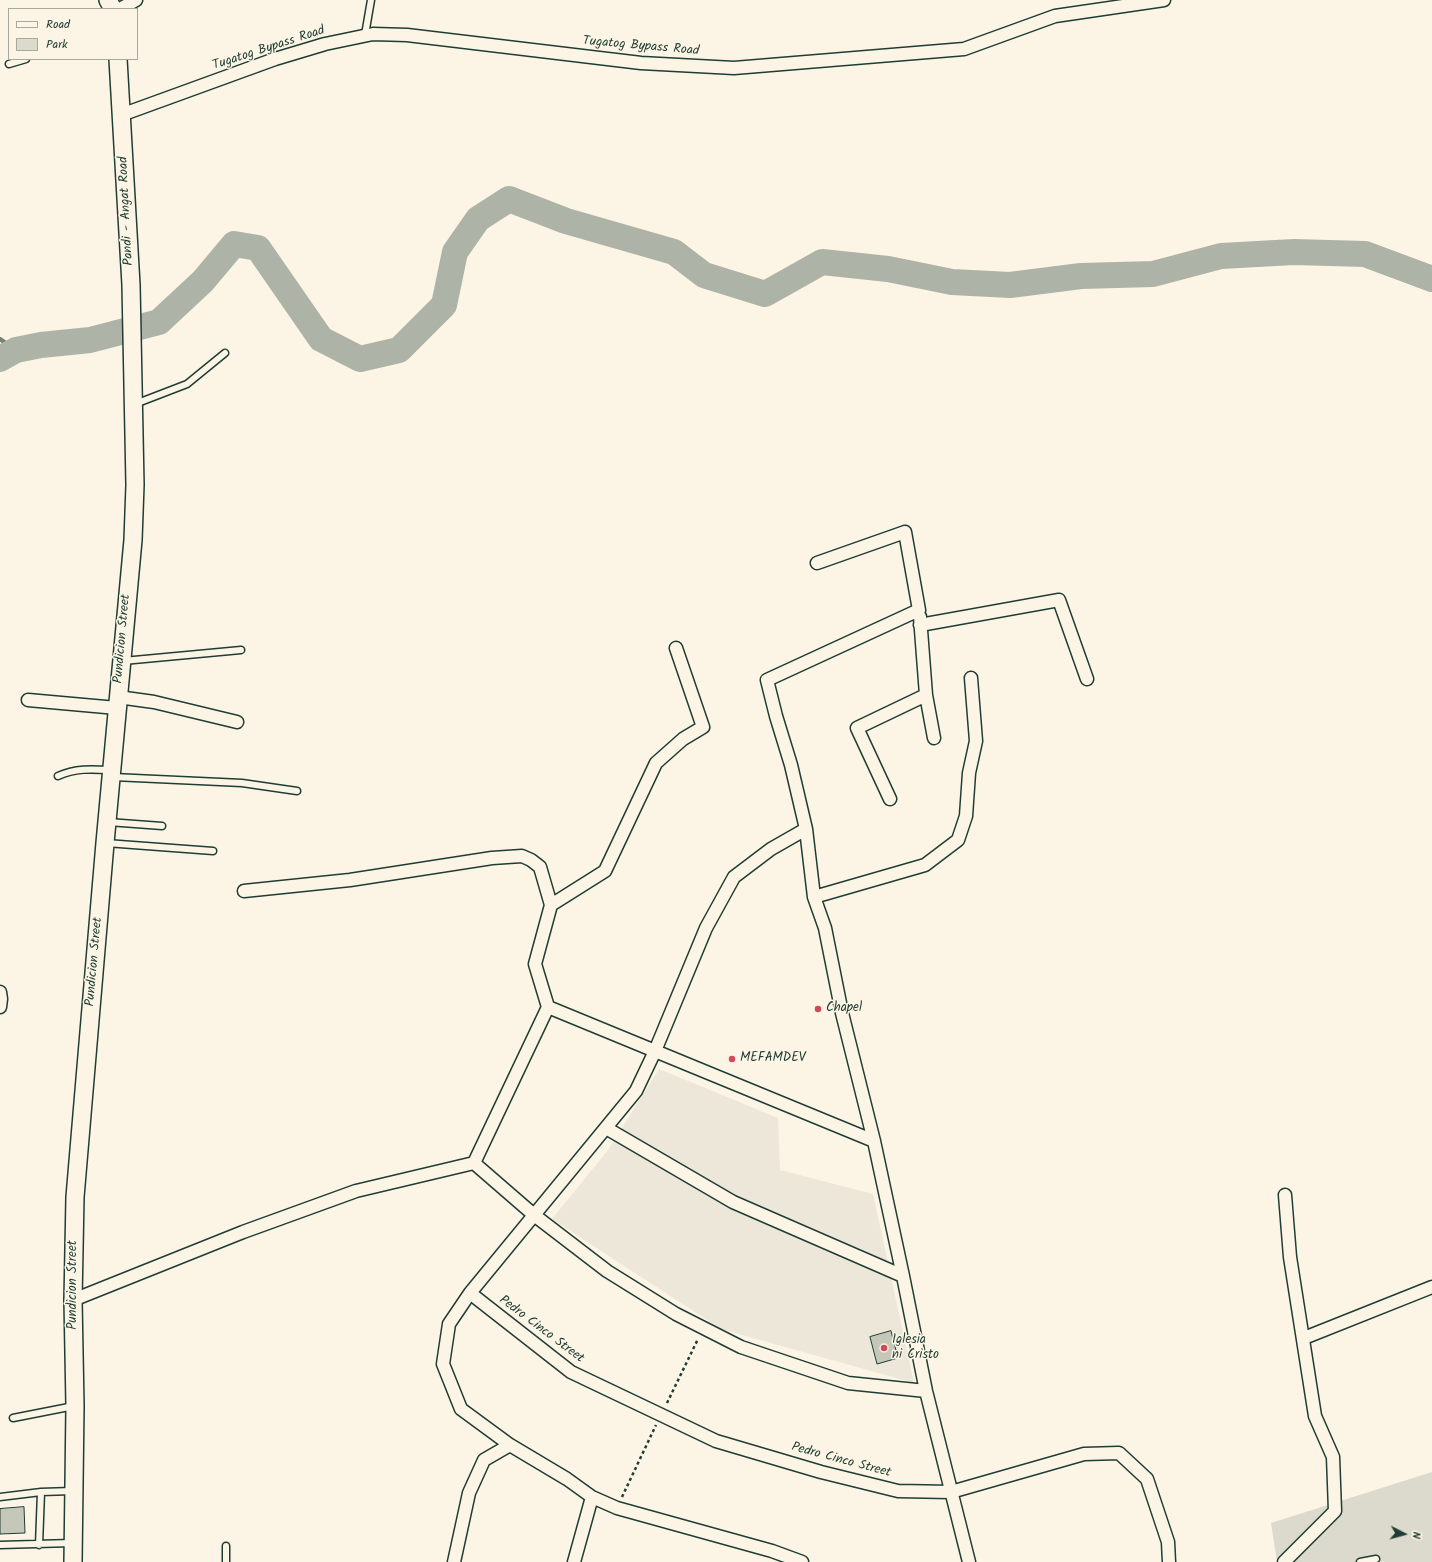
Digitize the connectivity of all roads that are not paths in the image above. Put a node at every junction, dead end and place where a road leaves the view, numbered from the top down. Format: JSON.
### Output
{"nodes":[{"id":1,"x":136,"y":0,"type":"edge"},
{"id":2,"x":371,"y":0,"type":"edge"},
{"id":3,"x":1164,"y":0,"type":"edge"},
{"id":4,"x":122,"y":8,"type":"edge"},
{"id":5,"x":366,"y":36,"type":"junction"},
{"id":6,"x":23,"y":60,"type":"edge"},
{"id":7,"x":118,"y":60,"type":"edge"},
{"id":8,"x":9,"y":64,"type":"dead end"},
{"id":9,"x":122,"y":115,"type":"junction"},
{"id":10,"x":225,"y":353,"type":"dead end"},
{"id":11,"x":132,"y":362,"type":"joint"},
{"id":12,"x":134,"y":404,"type":"junction"},
{"id":13,"x":817,"y":563,"type":"dead end"},
{"id":14,"x":919,"y":610,"type":"junction"},
{"id":15,"x":920,"y":625,"type":"junction"},
{"id":16,"x":676,"y":648,"type":"dead end"},
{"id":17,"x":240,"y":650,"type":"dead end"},
{"id":18,"x":121,"y":661,"type":"junction"},
{"id":19,"x":971,"y":678,"type":"dead end"},
{"id":20,"x":1087,"y":679,"type":"dead end"},
{"id":21,"x":926,"y":696,"type":"junction"},
{"id":22,"x":28,"y":700,"type":"dead end"},
{"id":23,"x":117,"y":703,"type":"junction"},
{"id":24,"x":237,"y":722,"type":"dead end"},
{"id":25,"x":934,"y":738,"type":"dead end"},
{"id":26,"x":111,"y":773,"type":"junction"},
{"id":27,"x":58,"y":776,"type":"dead end"},
{"id":28,"x":297,"y":791,"type":"dead end"},
{"id":29,"x":890,"y":799,"type":"dead end"},
{"id":30,"x":107,"y":822,"type":"junction"},
{"id":31,"x":162,"y":826,"type":"dead end"},
{"id":32,"x":806,"y":829,"type":"junction"},
{"id":33,"x":105,"y":842,"type":"junction"},
{"id":34,"x":213,"y":851,"type":"dead end"},
{"id":35,"x":244,"y":891,"type":"dead end"},
{"id":36,"x":814,"y":897,"type":"junction"},
{"id":37,"x":551,"y":905,"type":"junction"},
{"id":38,"x":0,"y":992,"type":"edge"},
{"id":39,"x":0,"y":1007,"type":"edge"},
{"id":40,"x":548,"y":1007,"type":"junction"},
{"id":41,"x":655,"y":1051,"type":"junction"},
{"id":42,"x":606,"y":1128,"type":"junction"},
{"id":43,"x":874,"y":1141,"type":"junction"},
{"id":44,"x":474,"y":1163,"type":"junction"},
{"id":45,"x":1286,"y":1195,"type":"dead end"},
{"id":46,"x":534,"y":1215,"type":"junction"},
{"id":47,"x":903,"y":1276,"type":"junction"},
{"id":48,"x":1432,"y":1287,"type":"edge"},
{"id":49,"x":470,"y":1293,"type":"junction"},
{"id":50,"x":73,"y":1300,"type":"junction"},
{"id":51,"x":1304,"y":1338,"type":"junction"},
{"id":52,"x":926,"y":1391,"type":"junction"},
{"id":53,"x":75,"y":1406,"type":"junction"},
{"id":54,"x":13,"y":1418,"type":"dead end"},
{"id":55,"x":510,"y":1445,"type":"junction"},
{"id":56,"x":74,"y":1491,"type":"junction"},
{"id":57,"x":42,"y":1492,"type":"junction"},
{"id":58,"x":952,"y":1492,"type":"junction"},
{"id":59,"x":0,"y":1496,"type":"edge"},
{"id":60,"x":592,"y":1497,"type":"junction"},
{"id":61,"x":74,"y":1543,"type":"junction"},
{"id":62,"x":0,"y":1545,"type":"edge"},
{"id":63,"x":39,"y":1545,"type":"junction"},
{"id":64,"x":226,"y":1546,"type":"dead end"},
{"id":65,"x":1376,"y":1559,"type":"dead end"},
{"id":66,"x":73,"y":1562,"type":"edge"},
{"id":67,"x":226,"y":1562,"type":"edge"},
{"id":68,"x":454,"y":1562,"type":"edge"},
{"id":69,"x":574,"y":1562,"type":"edge"},
{"id":70,"x":802,"y":1562,"type":"edge"},
{"id":71,"x":969,"y":1562,"type":"edge"},
{"id":72,"x":1169,"y":1562,"type":"edge"},
{"id":73,"x":1284,"y":1562,"type":"edge"},
{"id":74,"x":1360,"y":1562,"type":"edge"}],
"edges":[{"from":1,"to":4,"type":"street"},
{"from":2,"to":5,"type":"lane"},
{"from":3,"to":5,"type":"street","name":"Tugatog Bypass Road"},
{"from":5,"to":9,"type":"street","name":"Tugatog Bypass Road"},
{"from":6,"to":8,"type":"lane"},
{"from":7,"to":9,"type":"main road","name":"Pandi - Angat Road"},
{"from":9,"to":11,"type":"main road","name":"Pandi - Angat Road"},
{"from":10,"to":12,"type":"lane"},
{"from":11,"to":12,"type":"main road","name":"Pundicion Street"},
{"from":12,"to":18,"type":"main road","name":"Pundicion Street"},
{"from":13,"to":14,"type":"street"},
{"from":14,"to":15,"type":"street"},
{"from":14,"to":32,"type":"street"},
{"from":15,"to":20,"type":"street"},
{"from":15,"to":21,"type":"street"},
{"from":16,"to":37,"type":"street"},
{"from":17,"to":18,"type":"lane"},
{"from":18,"to":23,"type":"main road","name":"Pundicion Street"},
{"from":19,"to":36,"type":"street"},
{"from":21,"to":25,"type":"street"},
{"from":21,"to":29,"type":"street"},
{"from":22,"to":23,"type":"street"},
{"from":23,"to":24,"type":"street"},
{"from":23,"to":26,"type":"main road","name":"Pundicion Street"},
{"from":26,"to":27,"type":"lane"},
{"from":26,"to":28,"type":"lane"},
{"from":26,"to":30,"type":"main road","name":"Pundicion Street"},
{"from":30,"to":31,"type":"lane"},
{"from":30,"to":33,"type":"main road","name":"Pundicion Street"},
{"from":32,"to":36,"type":"street"},
{"from":32,"to":41,"type":"street"},
{"from":33,"to":34,"type":"lane"},
{"from":33,"to":50,"type":"main road","name":"Pundicion Street"},
{"from":35,"to":37,"type":"street"},
{"from":36,"to":43,"type":"street"},
{"from":37,"to":40,"type":"street"},
{"from":38,"to":39,"type":"street"},
{"from":40,"to":41,"type":"street"},
{"from":40,"to":44,"type":"street"},
{"from":41,"to":42,"type":"street"},
{"from":41,"to":43,"type":"street"},
{"from":42,"to":46,"type":"street"},
{"from":42,"to":47,"type":"street"},
{"from":43,"to":47,"type":"street"},
{"from":44,"to":46,"type":"street"},
{"from":44,"to":50,"type":"street"},
{"from":45,"to":51,"type":"street"},
{"from":46,"to":49,"type":"street"},
{"from":46,"to":52,"type":"street"},
{"from":47,"to":52,"type":"street"},
{"from":48,"to":51,"type":"street"},
{"from":49,"to":55,"type":"street"},
{"from":49,"to":58,"type":"street","name":"Pedro Cinco Street"},
{"from":50,"to":53,"type":"main road","name":"Pundicion Street"},
{"from":51,"to":73,"type":"street"},
{"from":52,"to":58,"type":"street"},
{"from":53,"to":54,"type":"lane"},
{"from":53,"to":56,"type":"main road","name":"Pundicion Street"},
{"from":55,"to":60,"type":"street"},
{"from":55,"to":68,"type":"street"},
{"from":56,"to":57,"type":"lane"},
{"from":56,"to":61,"type":"main road","name":"Pundicion Street"},
{"from":57,"to":59,"type":"lane"},
{"from":57,"to":63,"type":"lane"},
{"from":58,"to":71,"type":"street"},
{"from":58,"to":72,"type":"street","name":"Pedro Cinco Street"},
{"from":60,"to":69,"type":"street"},
{"from":60,"to":70,"type":"street"},
{"from":61,"to":63,"type":"lane"},
{"from":61,"to":66,"type":"main road","name":"Pundicion Street"},
{"from":62,"to":63,"type":"lane"},
{"from":64,"to":67,"type":"lane"},
{"from":65,"to":74,"type":"lane"}]}
